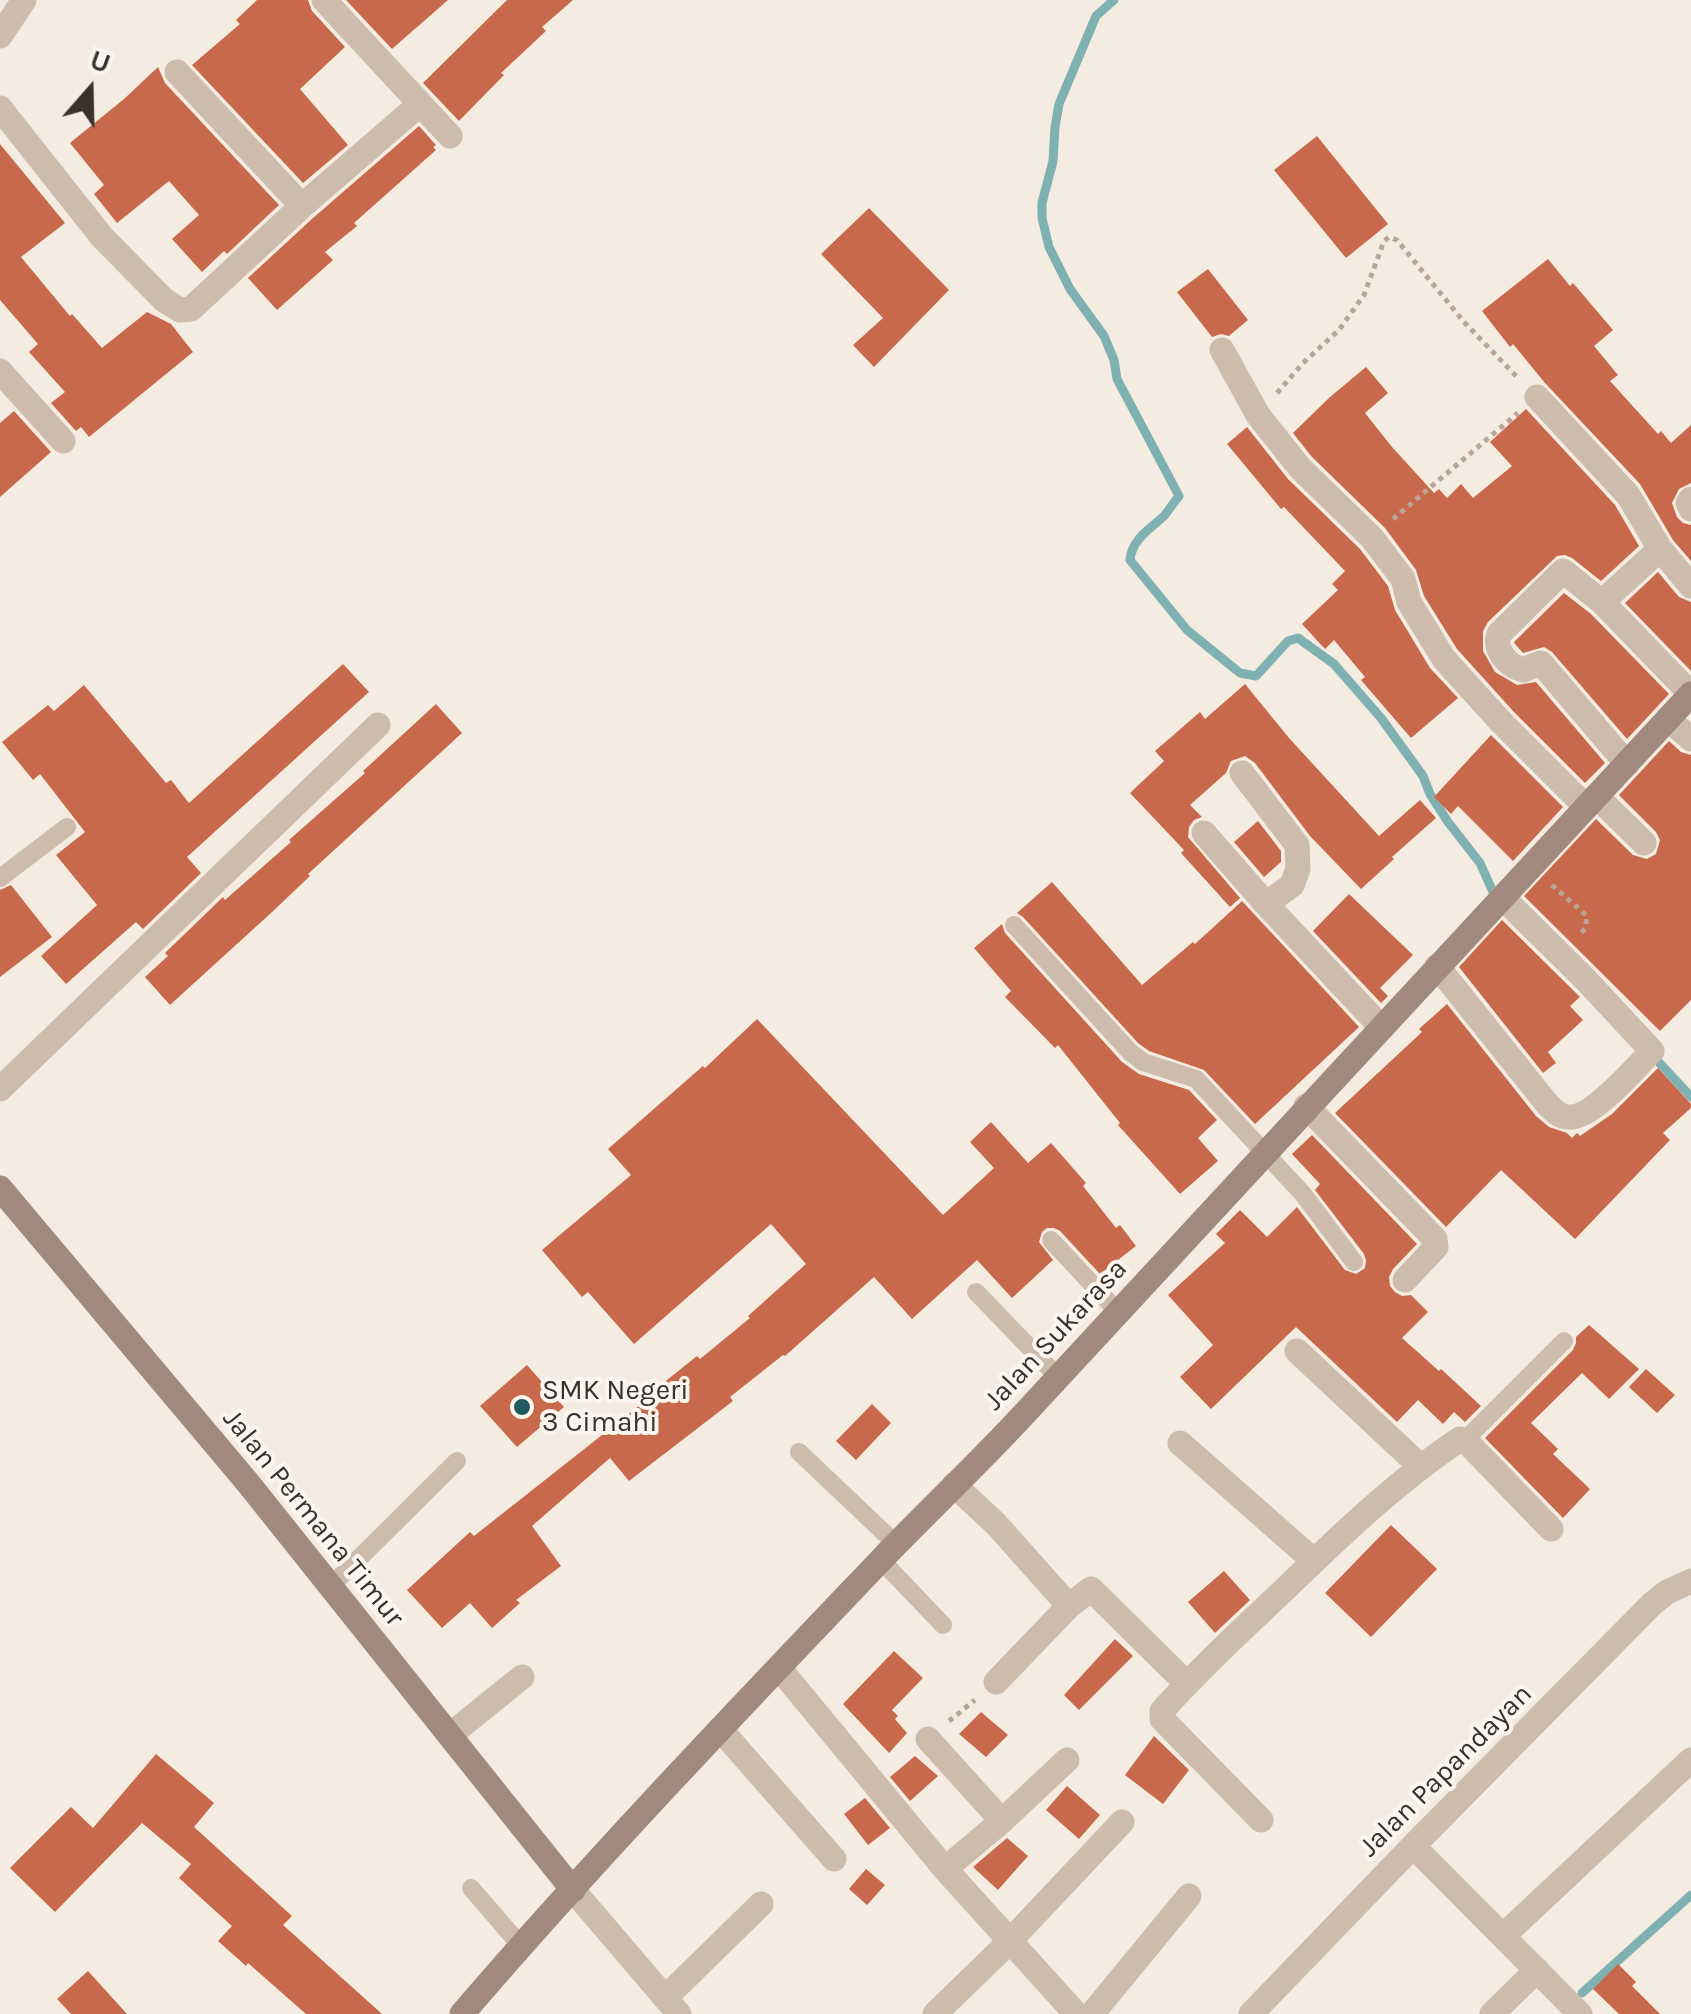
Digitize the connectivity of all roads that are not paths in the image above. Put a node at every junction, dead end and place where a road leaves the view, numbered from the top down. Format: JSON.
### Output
{"nodes":[{"id":1,"x":24,"y":0,"type":"edge"},
{"id":2,"x":324,"y":0,"type":"edge"},
{"id":3,"x":0,"y":36,"type":"edge"},
{"id":4,"x":177,"y":72,"type":"dead end"},
{"id":5,"x":420,"y":104,"type":"junction"},
{"id":6,"x":0,"y":108,"type":"edge"},
{"id":7,"x":450,"y":136,"type":"dead end"},
{"id":8,"x":302,"y":206,"type":"junction"},
{"id":9,"x":1222,"y":350,"type":"dead end"},
{"id":10,"x":0,"y":371,"type":"edge"},
{"id":11,"x":1536,"y":397,"type":"road end"},
{"id":12,"x":63,"y":441,"type":"dead end"},
{"id":13,"x":1691,"y":499,"type":"edge"},
{"id":14,"x":1691,"y":509,"type":"edge"},
{"id":15,"x":1660,"y":549,"type":"junction"},
{"id":16,"x":1691,"y":586,"type":"edge"},
{"id":17,"x":1602,"y":602,"type":"junction"},
{"id":18,"x":1691,"y":694,"type":"edge"},
{"id":19,"x":1668,"y":719,"type":"junction"},
{"id":20,"x":378,"y":725,"type":"dead end"},
{"id":21,"x":1691,"y":740,"type":"edge"},
{"id":22,"x":1627,"y":764,"type":"junction"},
{"id":23,"x":1242,"y":773,"type":"dead end"},
{"id":24,"x":1591,"y":801,"type":"junction"},
{"id":25,"x":67,"y":827,"type":"dead end"},
{"id":26,"x":1204,"y":834,"type":"dead end"},
{"id":27,"x":1644,"y":844,"type":"dead end"},
{"id":28,"x":0,"y":878,"type":"edge"},
{"id":29,"x":1502,"y":897,"type":"junction"},
{"id":30,"x":1266,"y":904,"type":"junction"},
{"id":31,"x":1014,"y":925,"type":"dead end"},
{"id":32,"x":1437,"y":966,"type":"junction"},
{"id":33,"x":1382,"y":1028,"type":"junction"},
{"id":34,"x":0,"y":1089,"type":"edge"},
{"id":35,"x":1306,"y":1106,"type":"junction"},
{"id":36,"x":1264,"y":1155,"type":"junction"},
{"id":37,"x":4,"y":1199,"type":"edge"},
{"id":38,"x":1051,"y":1240,"type":"dead end"},
{"id":39,"x":1354,"y":1262,"type":"dead end"},
{"id":40,"x":1405,"y":1280,"type":"dead end"},
{"id":41,"x":976,"y":1292,"type":"dead end"},
{"id":42,"x":1118,"y":1312,"type":"junction"},
{"id":43,"x":1564,"y":1341,"type":"dead end"},
{"id":44,"x":1298,"y":1351,"type":"dead end"},
{"id":45,"x":1058,"y":1377,"type":"junction"},
{"id":46,"x":1466,"y":1440,"type":"junction"},
{"id":47,"x":1180,"y":1444,"type":"dead end"},
{"id":48,"x":799,"y":1452,"type":"dead end"},
{"id":49,"x":456,"y":1461,"type":"dead end"},
{"id":50,"x":1420,"y":1466,"type":"junction"},
{"id":51,"x":954,"y":1485,"type":"junction"},
{"id":52,"x":1552,"y":1529,"type":"dead end"},
{"id":53,"x":889,"y":1552,"type":"junction"},
{"id":54,"x":1314,"y":1561,"type":"junction"},
{"id":55,"x":1691,"y":1582,"type":"edge"},
{"id":56,"x":331,"y":1586,"type":"junction"},
{"id":57,"x":1069,"y":1606,"type":"junction"},
{"id":58,"x":943,"y":1625,"type":"dead end"},
{"id":59,"x":778,"y":1668,"type":"junction"},
{"id":60,"x":522,"y":1677,"type":"dead end"},
{"id":61,"x":996,"y":1682,"type":"dead end"},
{"id":62,"x":1186,"y":1683,"type":"junction"},
{"id":63,"x":720,"y":1729,"type":"junction"},
{"id":64,"x":450,"y":1735,"type":"junction"},
{"id":65,"x":928,"y":1740,"type":"dead end"},
{"id":66,"x":1067,"y":1760,"type":"dead end"},
{"id":67,"x":1691,"y":1760,"type":"edge"},
{"id":68,"x":1262,"y":1820,"type":"dead end"},
{"id":69,"x":1002,"y":1821,"type":"junction"},
{"id":70,"x":1122,"y":1822,"type":"dead end"},
{"id":71,"x":1413,"y":1846,"type":"junction"},
{"id":72,"x":834,"y":1858,"type":"dead end"},
{"id":73,"x":945,"y":1869,"type":"junction"},
{"id":74,"x":471,"y":1888,"type":"dead end"},
{"id":75,"x":573,"y":1890,"type":"junction"},
{"id":76,"x":1189,"y":1896,"type":"dead end"},
{"id":77,"x":761,"y":1904,"type":"dead end"},
{"id":78,"x":1502,"y":1936,"type":"junction"},
{"id":79,"x":1009,"y":1942,"type":"junction"},
{"id":80,"x":521,"y":1946,"type":"junction"},
{"id":81,"x":1536,"y":1970,"type":"junction"},
{"id":82,"x":672,"y":2006,"type":"edge"},
{"id":83,"x":462,"y":2014,"type":"edge"},
{"id":84,"x":935,"y":2014,"type":"edge"},
{"id":85,"x":1076,"y":2014,"type":"edge"},
{"id":86,"x":1092,"y":2014,"type":"edge"},
{"id":87,"x":1252,"y":2014,"type":"edge"},
{"id":88,"x":1492,"y":2014,"type":"edge"},
{"id":89,"x":1580,"y":2014,"type":"edge"}],
"edges":[{"from":1,"to":3,"type":"street"},
{"from":2,"to":5,"type":"street"},
{"from":4,"to":8,"type":"street"},
{"from":5,"to":7,"type":"street"},
{"from":5,"to":8,"type":"street"},
{"from":6,"to":8,"type":"street"},
{"from":9,"to":24,"type":"street"},
{"from":10,"to":12,"type":"street"},
{"from":11,"to":15,"type":"street"},
{"from":13,"to":14,"type":"street"},
{"from":15,"to":16,"type":"street"},
{"from":15,"to":17,"type":"street"},
{"from":17,"to":18,"type":"street"},
{"from":17,"to":22,"type":"street"},
{"from":18,"to":19,"type":"street","name":"Jalan Sukarasa"},
{"from":19,"to":21,"type":"street"},
{"from":19,"to":22,"type":"street","name":"Jalan Sukarasa"},
{"from":20,"to":34,"type":"street"},
{"from":22,"to":24,"type":"street","name":"Jalan Sukarasa"},
{"from":23,"to":30,"type":"street"},
{"from":24,"to":27,"type":"street"},
{"from":24,"to":29,"type":"street","name":"Jalan Sukarasa"},
{"from":25,"to":28,"type":"lane"},
{"from":26,"to":30,"type":"street"},
{"from":29,"to":32,"type":"street","name":"Jalan Sukarasa"},
{"from":29,"to":32,"type":"street"},
{"from":30,"to":33,"type":"street"},
{"from":31,"to":36,"type":"lane"},
{"from":32,"to":33,"type":"street","name":"Jalan Sukarasa"},
{"from":33,"to":35,"type":"street","name":"Jalan Sukarasa"},
{"from":35,"to":36,"type":"street","name":"Jalan Sukarasa"},
{"from":35,"to":40,"type":"street"},
{"from":36,"to":39,"type":"lane"},
{"from":36,"to":42,"type":"street","name":"Jalan Sukarasa"},
{"from":37,"to":56,"type":"street","name":"Jalan Permana Timur"},
{"from":38,"to":42,"type":"lane"},
{"from":41,"to":45,"type":"lane"},
{"from":42,"to":45,"type":"street","name":"Jalan Sukarasa"},
{"from":43,"to":46,"type":"lane"},
{"from":44,"to":50,"type":"street"},
{"from":45,"to":51,"type":"street","name":"Jalan Sukarasa"},
{"from":46,"to":50,"type":"street"},
{"from":46,"to":52,"type":"street"},
{"from":47,"to":54,"type":"street"},
{"from":48,"to":53,"type":"lane"},
{"from":49,"to":56,"type":"lane"},
{"from":50,"to":54,"type":"street"},
{"from":51,"to":53,"type":"street","name":"Jalan Sukarasa"},
{"from":51,"to":57,"type":"street"},
{"from":53,"to":58,"type":"lane"},
{"from":53,"to":59,"type":"street","name":"Jalan Sukarasa"},
{"from":54,"to":62,"type":"street"},
{"from":55,"to":71,"type":"street","name":"Jalan Papandayan"},
{"from":56,"to":64,"type":"street","name":"Jalan Permana Timur"},
{"from":57,"to":61,"type":"street"},
{"from":57,"to":62,"type":"street"},
{"from":59,"to":63,"type":"street","name":"Jalan Sukarasa"},
{"from":59,"to":73,"type":"street"},
{"from":60,"to":64,"type":"street"},
{"from":62,"to":68,"type":"street"},
{"from":63,"to":72,"type":"street"},
{"from":63,"to":75,"type":"street","name":"Jalan Sukarasa"},
{"from":64,"to":75,"type":"street","name":"Jalan Permana Timur"},
{"from":65,"to":69,"type":"street"},
{"from":66,"to":69,"type":"street"},
{"from":67,"to":78,"type":"street"},
{"from":69,"to":73,"type":"street"},
{"from":70,"to":79,"type":"street"},
{"from":71,"to":78,"type":"street"},
{"from":71,"to":87,"type":"street","name":"Jalan Papandayan"},
{"from":73,"to":79,"type":"street"},
{"from":74,"to":80,"type":"lane"},
{"from":75,"to":80,"type":"street","name":"Jalan Sukarasa"},
{"from":75,"to":82,"type":"street"},
{"from":76,"to":86,"type":"street"},
{"from":77,"to":82,"type":"street"},
{"from":78,"to":81,"type":"street"},
{"from":79,"to":84,"type":"street"},
{"from":79,"to":85,"type":"street"},
{"from":80,"to":83,"type":"street","name":"Jalan Sukarasa"},
{"from":81,"to":88,"type":"street"},
{"from":81,"to":89,"type":"street"}]}
